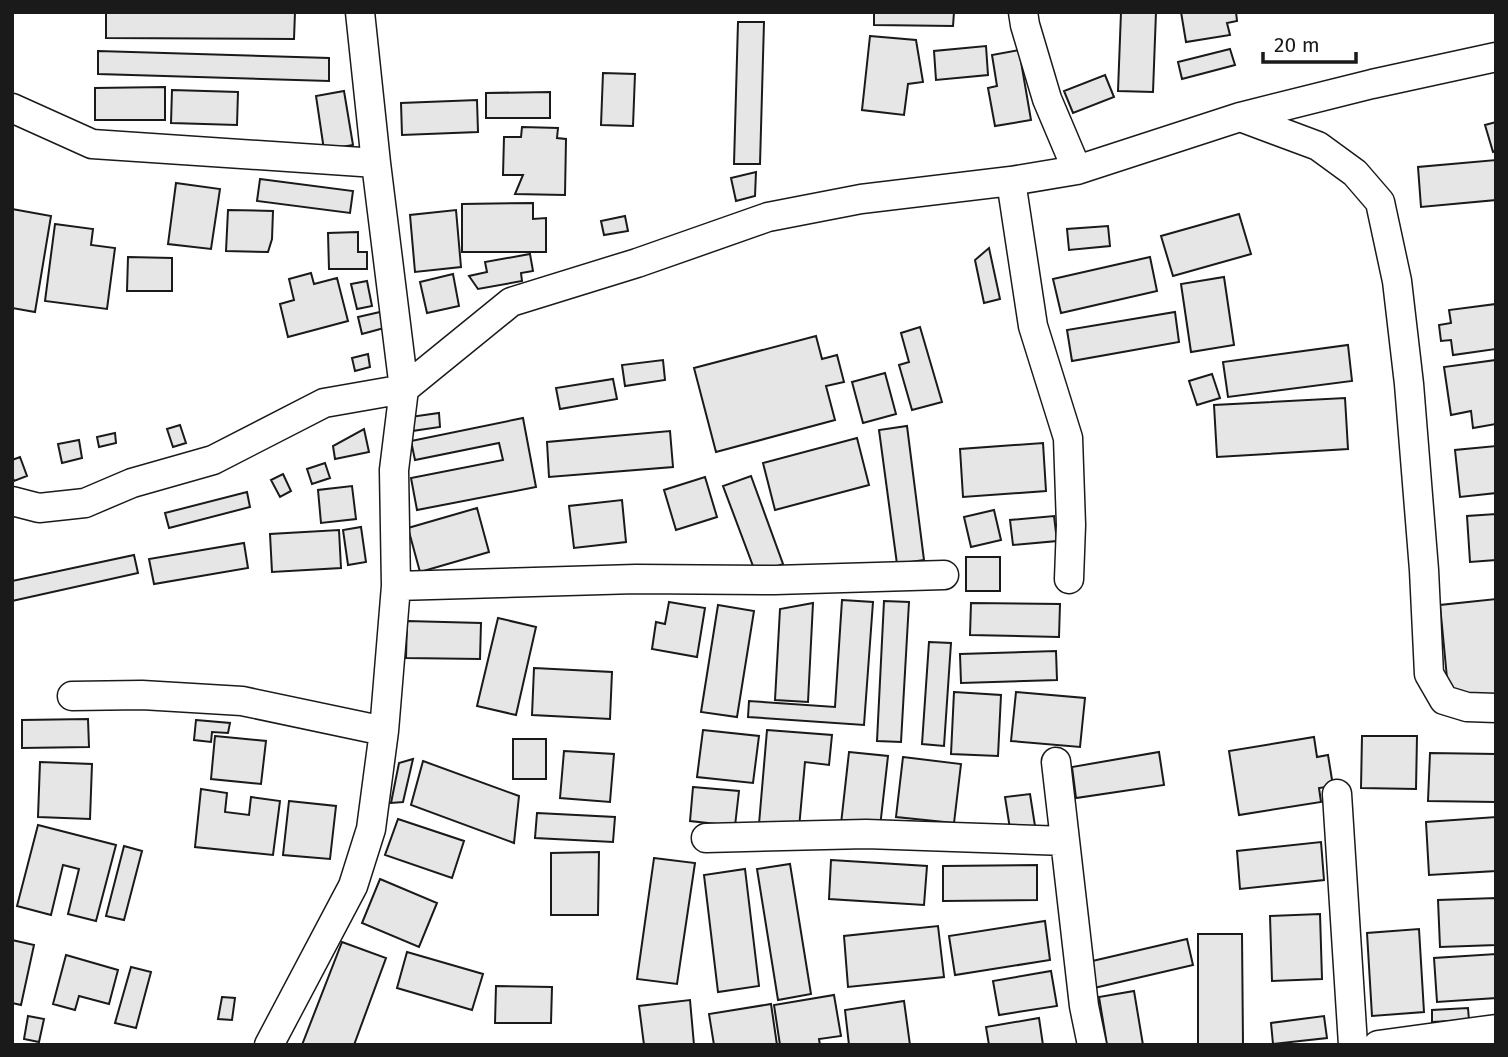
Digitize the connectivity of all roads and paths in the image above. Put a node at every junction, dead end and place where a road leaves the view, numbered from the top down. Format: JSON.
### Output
{"nodes":[{"id":1,"x":359,"y":12,"type":"edge"},
{"id":2,"x":1023,"y":12,"type":"edge"},
{"id":3,"x":1496,"y":57,"type":"edge"},
{"id":4,"x":12,"y":108,"type":"edge"},
{"id":5,"x":1240,"y":117,"type":"junction"},
{"id":6,"x":376,"y":163,"type":"junction"},
{"id":7,"x":1077,"y":170,"type":"junction"},
{"id":8,"x":1011,"y":181,"type":"junction"},
{"id":9,"x":404,"y":389,"type":"junction"},
{"id":10,"x":12,"y":501,"type":"edge"},
{"id":11,"x":944,"y":575,"type":"dead end"},
{"id":12,"x":1069,"y":579,"type":"dead end"},
{"id":13,"x":396,"y":586,"type":"junction"},
{"id":14,"x":72,"y":696,"type":"dead end"},
{"id":15,"x":1496,"y":708,"type":"edge"},
{"id":16,"x":384,"y":731,"type":"junction"},
{"id":17,"x":1056,"y":762,"type":"dead end"},
{"id":18,"x":1338,"y":794,"type":"dead end"},
{"id":19,"x":706,"y":838,"type":"dead end"},
{"id":20,"x":1065,"y":841,"type":"junction"},
{"id":21,"x":1496,"y":1029,"type":"edge"},
{"id":22,"x":269,"y":1045,"type":"edge"},
{"id":23,"x":1092,"y":1045,"type":"edge"},
{"id":24,"x":1353,"y":1045,"type":"edge"},
{"id":25,"x":1378,"y":1045,"type":"edge"}],
"edges":[{"from":1,"to":6,"type":"street"},
{"from":2,"to":7,"type":"street"},
{"from":3,"to":5,"type":"street"},
{"from":4,"to":6,"type":"street"},
{"from":5,"to":7,"type":"street"},
{"from":5,"to":15,"type":"street"},
{"from":6,"to":9,"type":"street"},
{"from":7,"to":8,"type":"street"},
{"from":8,"to":9,"type":"street"},
{"from":8,"to":12,"type":"street"},
{"from":9,"to":10,"type":"street"},
{"from":9,"to":13,"type":"street"},
{"from":11,"to":13,"type":"street"},
{"from":13,"to":16,"type":"street"},
{"from":14,"to":16,"type":"street"},
{"from":16,"to":22,"type":"street"},
{"from":17,"to":20,"type":"street"},
{"from":18,"to":24,"type":"street"},
{"from":19,"to":20,"type":"street"},
{"from":20,"to":23,"type":"street"},
{"from":21,"to":25,"type":"street"}]}
